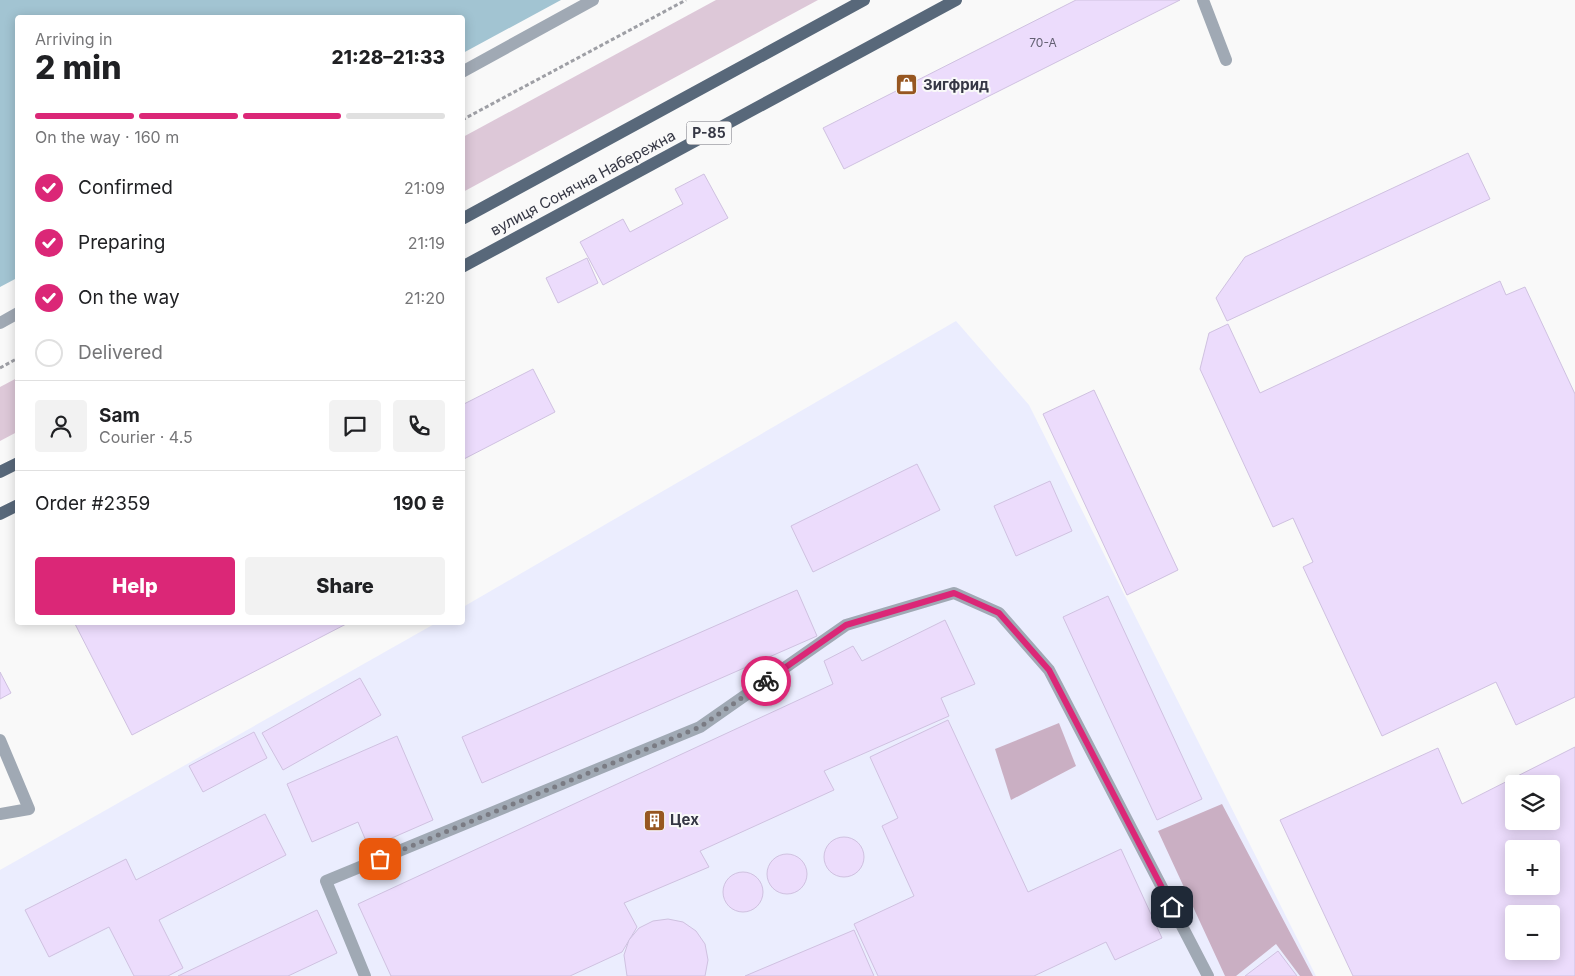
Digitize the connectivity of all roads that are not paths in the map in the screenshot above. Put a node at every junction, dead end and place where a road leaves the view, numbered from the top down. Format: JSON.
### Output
{"nodes":[{"id":1,"x":593,"y":0,"type":"edge"},
{"id":2,"x":864,"y":0,"type":"edge"},
{"id":3,"x":956,"y":0,"type":"edge"},
{"id":4,"x":1203,"y":0,"type":"edge"},
{"id":5,"x":1226,"y":60,"type":"dead end"},
{"id":6,"x":465,"y":70,"type":"edge"},
{"id":7,"x":465,"y":218,"type":"edge"},
{"id":8,"x":465,"y":265,"type":"edge"},
{"id":9,"x":15,"y":315,"type":"edge"},
{"id":10,"x":0,"y":323,"type":"edge"},
{"id":11,"x":15,"y":464,"type":"edge"},
{"id":12,"x":0,"y":472,"type":"edge"},
{"id":13,"x":15,"y":506,"type":"edge"},
{"id":14,"x":0,"y":514,"type":"edge"},
{"id":15,"x":0,"y":740,"type":"edge"},
{"id":16,"x":0,"y":814,"type":"edge"},
{"id":17,"x":366,"y":976,"type":"edge"},
{"id":18,"x":1208,"y":976,"type":"edge"}],
"edges":[{"from":1,"to":6,"type":"lane"},
{"from":2,"to":7,"type":"main road","name":"вулиця Сонячна Набережна","number":"Р-85"},
{"from":3,"to":8,"type":"main road","name":"вулиця Сонячна Набережна","number":"Р-85"},
{"from":4,"to":5,"type":"lane"},
{"from":9,"to":10,"type":"lane"},
{"from":11,"to":12,"type":"main road"},
{"from":13,"to":14,"type":"main road"},
{"from":15,"to":16,"type":"lane"},
{"from":17,"to":18,"type":"lane"}]}
